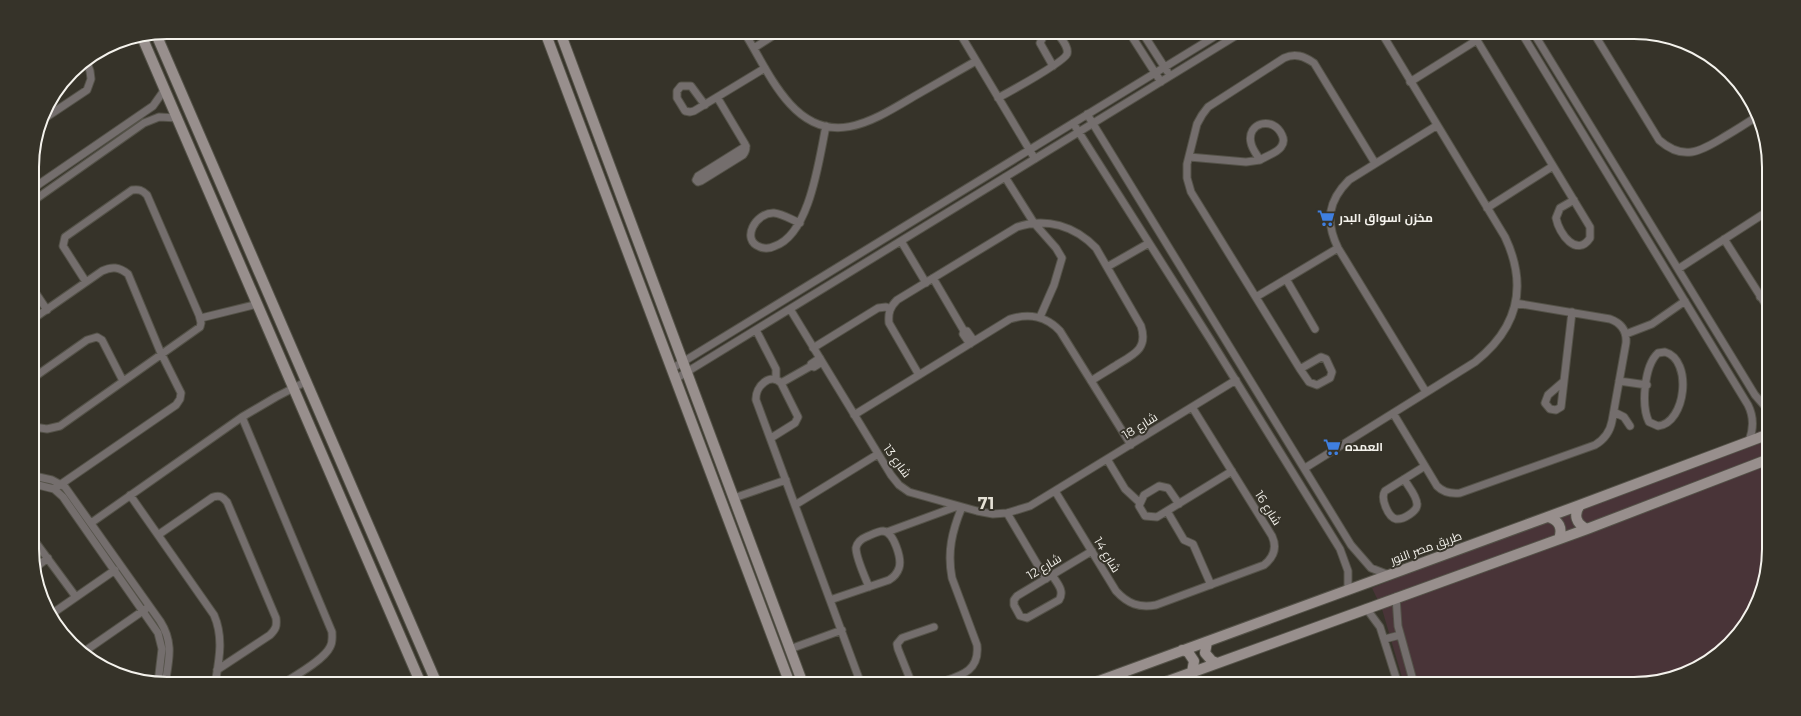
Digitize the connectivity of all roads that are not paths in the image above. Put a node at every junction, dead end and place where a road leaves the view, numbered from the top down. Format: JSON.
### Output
{"nodes":[{"id":1,"x":548,"y":39,"type":"edge"},
{"id":2,"x":563,"y":39,"type":"edge"},
{"id":3,"x":748,"y":39,"type":"edge"},
{"id":4,"x":768,"y":39,"type":"edge"},
{"id":5,"x":964,"y":39,"type":"edge"},
{"id":6,"x":1042,"y":39,"type":"edge"},
{"id":7,"x":1061,"y":39,"type":"edge"},
{"id":8,"x":1134,"y":39,"type":"edge"},
{"id":9,"x":1146,"y":39,"type":"edge"},
{"id":10,"x":1210,"y":39,"type":"edge"},
{"id":11,"x":1231,"y":39,"type":"edge"},
{"id":12,"x":1385,"y":39,"type":"edge"},
{"id":13,"x":1525,"y":39,"type":"edge"},
{"id":14,"x":1537,"y":39,"type":"edge"},
{"id":15,"x":1597,"y":39,"type":"edge"},
{"id":16,"x":158,"y":40,"type":"edge"},
{"id":17,"x":1477,"y":40,"type":"joint"},
{"id":18,"x":144,"y":41,"type":"edge"},
{"id":19,"x":754,"y":48,"type":"junction"},
{"id":20,"x":976,"y":61,"type":"junction"},
{"id":21,"x":88,"y":66,"type":"edge"},
{"id":22,"x":1052,"y":66,"type":"junction"},
{"id":23,"x":1164,"y":67,"type":"junction"},
{"id":24,"x":765,"y":68,"type":"junction"},
{"id":25,"x":1155,"y":72,"type":"junction"},
{"id":26,"x":1170,"y":76,"type":"junction"},
{"id":27,"x":1161,"y":82,"type":"junction"},
{"id":28,"x":1410,"y":82,"type":"junction"},
{"id":29,"x":165,"y":89,"type":"junction"},
{"id":30,"x":717,"y":97,"type":"junction"},
{"id":31,"x":998,"y":98,"type":"junction"},
{"id":32,"x":705,"y":105,"type":"dead end"},
{"id":33,"x":147,"y":110,"type":"junction"},
{"id":34,"x":50,"y":114,"type":"edge"},
{"id":35,"x":1087,"y":114,"type":"junction"},
{"id":36,"x":178,"y":118,"type":"junction"},
{"id":37,"x":153,"y":119,"type":"junction"},
{"id":38,"x":1752,"y":119,"type":"edge"},
{"id":39,"x":1073,"y":123,"type":"junction"},
{"id":40,"x":1093,"y":124,"type":"junction"},
{"id":41,"x":826,"y":126,"type":"junction"},
{"id":42,"x":1436,"y":126,"type":"junction"},
{"id":43,"x":1079,"y":132,"type":"junction"},
{"id":44,"x":746,"y":146,"type":"junction"},
{"id":45,"x":1029,"y":149,"type":"junction"},
{"id":46,"x":1189,"y":157,"type":"junction"},
{"id":47,"x":1035,"y":159,"type":"junction"},
{"id":48,"x":1260,"y":160,"type":"junction"},
{"id":49,"x":1375,"y":163,"type":"junction"},
{"id":50,"x":1553,"y":166,"type":"junction"},
{"id":51,"x":1005,"y":177,"type":"junction"},
{"id":52,"x":39,"y":184,"type":"edge"},
{"id":53,"x":1627,"y":186,"type":"junction"},
{"id":54,"x":1617,"y":190,"type":"junction"},
{"id":55,"x":39,"y":196,"type":"edge"},
{"id":56,"x":1574,"y":200,"type":"junction"},
{"id":57,"x":1487,"y":208,"type":"junction"},
{"id":58,"x":1762,"y":214,"type":"edge"},
{"id":59,"x":800,"y":223,"type":"junction"},
{"id":60,"x":1034,"y":223,"type":"junction"},
{"id":61,"x":1724,"y":239,"type":"junction"},
{"id":62,"x":900,"y":241,"type":"junction"},
{"id":63,"x":1149,"y":243,"type":"junction"},
{"id":64,"x":1338,"y":248,"type":"junction"},
{"id":65,"x":1107,"y":267,"type":"junction"},
{"id":66,"x":1678,"y":269,"type":"junction"},
{"id":67,"x":933,"y":278,"type":"junction"},
{"id":68,"x":1286,"y":279,"type":"junction"},
{"id":69,"x":86,"y":282,"type":"junction"},
{"id":70,"x":926,"y":283,"type":"junction"},
{"id":71,"x":1256,"y":297,"type":"junction"},
{"id":72,"x":1760,"y":297,"type":"joint"},
{"id":73,"x":39,"y":298,"type":"edge"},
{"id":74,"x":1762,"y":300,"type":"edge"},
{"id":75,"x":1685,"y":301,"type":"junction"},
{"id":76,"x":1515,"y":303,"type":"junction"},
{"id":77,"x":258,"y":304,"type":"junction"},
{"id":78,"x":790,"y":309,"type":"junction"},
{"id":79,"x":890,"y":309,"type":"junction"},
{"id":80,"x":47,"y":310,"type":"junction"},
{"id":81,"x":1572,"y":312,"type":"junction"},
{"id":82,"x":39,"y":315,"type":"edge"},
{"id":83,"x":1040,"y":317,"type":"junction"},
{"id":84,"x":200,"y":318,"type":"junction"},
{"id":85,"x":1315,"y":329,"type":"dead end"},
{"id":86,"x":756,"y":330,"type":"junction"},
{"id":87,"x":1221,"y":333,"type":"junction"},
{"id":88,"x":1626,"y":334,"type":"junction"},
{"id":89,"x":1210,"y":339,"type":"junction"},
{"id":90,"x":972,"y":343,"type":"junction"},
{"id":91,"x":814,"y":348,"type":"junction"},
{"id":92,"x":161,"y":353,"type":"junction"},
{"id":93,"x":821,"y":360,"type":"junction"},
{"id":94,"x":683,"y":361,"type":"junction"},
{"id":95,"x":673,"y":368,"type":"junction"},
{"id":96,"x":1300,"y":369,"type":"junction"},
{"id":97,"x":687,"y":372,"type":"junction"},
{"id":98,"x":1741,"y":372,"type":"junction"},
{"id":99,"x":39,"y":374,"type":"edge"},
{"id":100,"x":918,"y":376,"type":"junction"},
{"id":101,"x":677,"y":378,"type":"junction"},
{"id":102,"x":1732,"y":378,"type":"junction"},
{"id":103,"x":1236,"y":380,"type":"junction"},
{"id":104,"x":122,"y":381,"type":"junction"},
{"id":105,"x":307,"y":381,"type":"junction"},
{"id":106,"x":779,"y":381,"type":"junction"},
{"id":107,"x":1091,"y":381,"type":"junction"},
{"id":108,"x":1619,"y":381,"type":"junction"},
{"id":109,"x":1563,"y":382,"type":"dead end"},
{"id":110,"x":1647,"y":385,"type":"junction"},
{"id":111,"x":294,"y":388,"type":"junction"},
{"id":112,"x":1426,"y":392,"type":"junction"},
{"id":113,"x":316,"y":403,"type":"junction"},
{"id":114,"x":1762,"y":403,"type":"edge"},
{"id":115,"x":1192,"y":407,"type":"junction"},
{"id":116,"x":303,"y":409,"type":"junction"},
{"id":117,"x":1614,"y":412,"type":"junction"},
{"id":118,"x":1393,"y":413,"type":"junction"},
{"id":119,"x":854,"y":415,"type":"junction"},
{"id":120,"x":242,"y":417,"type":"junction"},
{"id":121,"x":1274,"y":417,"type":"junction"},
{"id":122,"x":1262,"y":424,"type":"junction"},
{"id":123,"x":1630,"y":426,"type":"dead end"},
{"id":124,"x":39,"y":428,"type":"edge"},
{"id":125,"x":1762,"y":436,"type":"edge"},
{"id":126,"x":771,"y":438,"type":"junction"},
{"id":127,"x":1749,"y":441,"type":"junction"},
{"id":128,"x":1131,"y":445,"type":"junction"},
{"id":129,"x":878,"y":454,"type":"junction"},
{"id":130,"x":1107,"y":459,"type":"junction"},
{"id":131,"x":1762,"y":463,"type":"edge"},
{"id":132,"x":1425,"y":466,"type":"junction"},
{"id":133,"x":1305,"y":468,"type":"junction"},
{"id":134,"x":1232,"y":471,"type":"junction"},
{"id":135,"x":39,"y":477,"type":"edge"},
{"id":136,"x":1404,"y":479,"type":"junction"},
{"id":137,"x":786,"y":480,"type":"junction"},
{"id":138,"x":61,"y":484,"type":"junction"},
{"id":139,"x":39,"y":485,"type":"edge"},
{"id":140,"x":54,"y":489,"type":"junction"},
{"id":141,"x":1055,"y":491,"type":"junction"},
{"id":142,"x":130,"y":495,"type":"junction"},
{"id":143,"x":734,"y":498,"type":"junction"},
{"id":144,"x":1140,"y":502,"type":"junction"},
{"id":145,"x":1179,"y":504,"type":"junction"},
{"id":146,"x":795,"y":505,"type":"junction"},
{"id":147,"x":1580,"y":505,"type":"junction"},
{"id":148,"x":960,"y":506,"type":"junction"},
{"id":149,"x":1167,"y":511,"type":"junction"},
{"id":150,"x":1007,"y":514,"type":"junction"},
{"id":151,"x":1548,"y":517,"type":"junction"},
{"id":152,"x":91,"y":523,"type":"junction"},
{"id":153,"x":1587,"y":529,"type":"junction"},
{"id":154,"x":887,"y":532,"type":"junction"},
{"id":155,"x":158,"y":535,"type":"junction"},
{"id":156,"x":1559,"y":539,"type":"junction"},
{"id":157,"x":39,"y":546,"type":"edge"},
{"id":158,"x":1092,"y":551,"type":"junction"},
{"id":159,"x":48,"y":558,"type":"junction"},
{"id":160,"x":40,"y":564,"type":"edge"},
{"id":161,"x":115,"y":570,"type":"junction"},
{"id":162,"x":1389,"y":575,"type":"junction"},
{"id":163,"x":1049,"y":577,"type":"junction"},
{"id":164,"x":1211,"y":585,"type":"junction"},
{"id":165,"x":869,"y":587,"type":"junction"},
{"id":166,"x":1348,"y":590,"type":"junction"},
{"id":167,"x":76,"y":597,"type":"junction"},
{"id":168,"x":1396,"y":597,"type":"junction"},
{"id":169,"x":830,"y":600,"type":"junction"},
{"id":170,"x":1156,"y":605,"type":"joint"},
{"id":171,"x":150,"y":606,"type":"junction"},
{"id":172,"x":1366,"y":608,"type":"junction"},
{"id":173,"x":55,"y":611,"type":"edge"},
{"id":174,"x":144,"y":611,"type":"junction"},
{"id":175,"x":934,"y":627,"type":"dead end"},
{"id":176,"x":842,"y":630,"type":"junction"},
{"id":177,"x":1400,"y":635,"type":"junction"},
{"id":178,"x":1385,"y":639,"type":"junction"},
{"id":179,"x":1207,"y":642,"type":"junction"},
{"id":180,"x":88,"y":649,"type":"edge"},
{"id":181,"x":790,"y":649,"type":"junction"},
{"id":182,"x":1182,"y":650,"type":"junction"},
{"id":183,"x":1217,"y":663,"type":"junction"},
{"id":184,"x":217,"y":670,"type":"junction"},
{"id":185,"x":1192,"y":672,"type":"junction"},
{"id":186,"x":159,"y":677,"type":"edge"},
{"id":187,"x":166,"y":677,"type":"edge"},
{"id":188,"x":216,"y":677,"type":"edge"},
{"id":189,"x":292,"y":677,"type":"edge"},
{"id":190,"x":418,"y":677,"type":"edge"},
{"id":191,"x":434,"y":677,"type":"edge"},
{"id":192,"x":787,"y":677,"type":"edge"},
{"id":193,"x":800,"y":677,"type":"edge"},
{"id":194,"x":859,"y":677,"type":"edge"},
{"id":195,"x":909,"y":677,"type":"edge"},
{"id":196,"x":956,"y":677,"type":"edge"},
{"id":197,"x":1110,"y":677,"type":"edge"},
{"id":198,"x":1179,"y":677,"type":"edge"},
{"id":199,"x":1396,"y":677,"type":"edge"},
{"id":200,"x":1412,"y":677,"type":"edge"}],
"edges":[{"from":1,"to":95,"type":"street"},
{"from":2,"to":94,"type":"street"},
{"from":3,"to":19,"type":"street"},
{"from":4,"to":19,"type":"street"},
{"from":5,"to":20,"type":"street"},
{"from":6,"to":22,"type":"street"},
{"from":7,"to":22,"type":"street"},
{"from":8,"to":25,"type":"street"},
{"from":9,"to":23,"type":"street"},
{"from":10,"to":23,"type":"street"},
{"from":11,"to":26,"type":"street"},
{"from":12,"to":28,"type":"street"},
{"from":13,"to":54,"type":"street"},
{"from":14,"to":53,"type":"street"},
{"from":15,"to":38,"type":"street"},
{"from":16,"to":105,"type":"street"},
{"from":17,"to":28,"type":"street"},
{"from":17,"to":50,"type":"street"},
{"from":18,"to":29,"type":"street"},
{"from":19,"to":24,"type":"street"},
{"from":20,"to":31,"type":"street"},
{"from":20,"to":41,"type":"street"},
{"from":21,"to":34,"type":"street"},
{"from":22,"to":31,"type":"street"},
{"from":23,"to":25,"type":"street"},
{"from":23,"to":26,"type":"street"},
{"from":24,"to":30,"type":"street"},
{"from":24,"to":41,"type":"street"},
{"from":25,"to":27,"type":"street"},
{"from":25,"to":35,"type":"street"},
{"from":26,"to":27,"type":"street"},
{"from":27,"to":40,"type":"street"},
{"from":28,"to":42,"type":"street"},
{"from":29,"to":33,"type":"street"},
{"from":29,"to":36,"type":"street"},
{"from":30,"to":32,"type":"street"},
{"from":30,"to":44,"type":"street"},
{"from":31,"to":45,"type":"street"},
{"from":33,"to":37,"type":"street"},
{"from":33,"to":52,"type":"street"},
{"from":35,"to":39,"type":"street"},
{"from":35,"to":40,"type":"street"},
{"from":36,"to":37,"type":"street"},
{"from":36,"to":77,"type":"street"},
{"from":37,"to":55,"type":"street"},
{"from":39,"to":43,"type":"street"},
{"from":39,"to":45,"type":"street"},
{"from":40,"to":43,"type":"street"},
{"from":40,"to":87,"type":"street"},
{"from":41,"to":59,"type":"street"},
{"from":42,"to":49,"type":"street"},
{"from":42,"to":57,"type":"street"},
{"from":43,"to":47,"type":"street"},
{"from":43,"to":63,"type":"street"},
{"from":44,"to":44,"type":"street"},
{"from":45,"to":47,"type":"street"},
{"from":45,"to":94,"type":"street"},
{"from":46,"to":48,"type":"street"},
{"from":46,"to":49,"type":"street"},
{"from":46,"to":71,"type":"street"},
{"from":47,"to":51,"type":"street"},
{"from":48,"to":48,"type":"street"},
{"from":49,"to":64,"type":"street"},
{"from":50,"to":56,"type":"street"},
{"from":50,"to":57,"type":"street"},
{"from":51,"to":60,"type":"street"},
{"from":51,"to":62,"type":"street"},
{"from":53,"to":54,"type":"street"},
{"from":53,"to":66,"type":"street"},
{"from":54,"to":75,"type":"street"},
{"from":56,"to":56,"type":"street"},
{"from":57,"to":76,"type":"street"},
{"from":58,"to":61,"type":"street"},
{"from":59,"to":59,"type":"street"},
{"from":60,"to":65,"type":"street"},
{"from":60,"to":67,"type":"street"},
{"from":60,"to":83,"type":"street"},
{"from":61,"to":66,"type":"street"},
{"from":61,"to":72,"type":"street"},
{"from":62,"to":70,"type":"street"},
{"from":62,"to":78,"type":"street"},
{"from":63,"to":65,"type":"street"},
{"from":63,"to":89,"type":"street"},
{"from":64,"to":68,"type":"street"},
{"from":64,"to":112,"type":"street"},
{"from":65,"to":107,"type":"street"},
{"from":66,"to":98,"type":"street"},
{"from":67,"to":70,"type":"street"},
{"from":67,"to":90,"type":"street"},
{"from":68,"to":71,"type":"street"},
{"from":68,"to":85,"type":"street"},
{"from":69,"to":80,"type":"street"},
{"from":69,"to":84,"type":"street"},
{"from":69,"to":92,"type":"street"},
{"from":70,"to":79,"type":"street"},
{"from":71,"to":96,"type":"street"},
{"from":72,"to":74,"type":"street"},
{"from":73,"to":80,"type":"street"},
{"from":75,"to":88,"type":"street"},
{"from":75,"to":102,"type":"street"},
{"from":76,"to":81,"type":"street"},
{"from":76,"to":112,"type":"street"},
{"from":77,"to":84,"type":"street"},
{"from":77,"to":111,"type":"street"},
{"from":78,"to":86,"type":"street"},
{"from":78,"to":91,"type":"street","name":"شارع 13"},
{"from":79,"to":91,"type":"street"},
{"from":79,"to":100,"type":"street"},
{"from":80,"to":82,"type":"street"},
{"from":81,"to":88,"type":"street"},
{"from":81,"to":109,"type":"street"},
{"from":83,"to":90,"type":"street"},
{"from":83,"to":107,"type":"street"},
{"from":84,"to":92,"type":"street"},
{"from":86,"to":97,"type":"street"},
{"from":86,"to":106,"type":"street"},
{"from":87,"to":89,"type":"street"},
{"from":87,"to":121,"type":"street"},
{"from":88,"to":108,"type":"street"},
{"from":89,"to":103,"type":"street"},
{"from":90,"to":100,"type":"street"},
{"from":91,"to":93,"type":"street","name":"شارع 13"},
{"from":92,"to":104,"type":"street"},
{"from":92,"to":138,"type":"street"},
{"from":93,"to":106,"type":"street"},
{"from":93,"to":119,"type":"street","name":"شارع 13"},
{"from":94,"to":95,"type":"street"},
{"from":94,"to":97,"type":"street"},
{"from":95,"to":101,"type":"street"},
{"from":96,"to":96,"type":"street"},
{"from":97,"to":101,"type":"street"},
{"from":97,"to":143,"type":"street"},
{"from":98,"to":102,"type":"street"},
{"from":98,"to":114,"type":"street"},
{"from":99,"to":104,"type":"street"},
{"from":100,"to":119,"type":"street"},
{"from":101,"to":192,"type":"street"},
{"from":102,"to":127,"type":"street"},
{"from":103,"to":115,"type":"street","name":"شارع 18"},
{"from":103,"to":122,"type":"street"},
{"from":104,"to":124,"type":"street"},
{"from":105,"to":111,"type":"street"},
{"from":105,"to":113,"type":"street"},
{"from":106,"to":126,"type":"street"},
{"from":106,"to":126,"type":"street"},
{"from":107,"to":128,"type":"street"},
{"from":108,"to":110,"type":"street"},
{"from":108,"to":117,"type":"street"},
{"from":110,"to":110,"type":"street"},
{"from":111,"to":116,"type":"street"},
{"from":111,"to":120,"type":"street"},
{"from":112,"to":118,"type":"street"},
{"from":113,"to":116,"type":"street"},
{"from":113,"to":191,"type":"street"},
{"from":115,"to":128,"type":"street","name":"شارع 18"},
{"from":115,"to":134,"type":"street","name":"شارع 16"},
{"from":116,"to":190,"type":"street"},
{"from":117,"to":123,"type":"street"},
{"from":117,"to":132,"type":"street"},
{"from":118,"to":132,"type":"street"},
{"from":118,"to":133,"type":"street"},
{"from":119,"to":129,"type":"street","name":"شارع 13"},
{"from":120,"to":142,"type":"street"},
{"from":120,"to":189,"type":"street"},
{"from":121,"to":122,"type":"street"},
{"from":121,"to":133,"type":"street"},
{"from":122,"to":166,"type":"street"},
{"from":125,"to":127,"type":"street","name":"طريق مصر النور"},
{"from":126,"to":137,"type":"street"},
{"from":127,"to":147,"type":"street","name":"طريق مصر النور"},
{"from":128,"to":130,"type":"street","name":"شارع 18"},
{"from":129,"to":146,"type":"street"},
{"from":129,"to":148,"type":"street","name":"شارع 13"},
{"from":130,"to":141,"type":"street","name":"شارع 18"},
{"from":130,"to":144,"type":"street"},
{"from":131,"to":153,"type":"street"},
{"from":132,"to":136,"type":"street"},
{"from":133,"to":162,"type":"street"},
{"from":134,"to":145,"type":"street"},
{"from":134,"to":164,"type":"street","name":"شارع 16"},
{"from":135,"to":138,"type":"street"},
{"from":136,"to":136,"type":"street"},
{"from":137,"to":143,"type":"street"},
{"from":137,"to":146,"type":"street"},
{"from":138,"to":140,"type":"street"},
{"from":138,"to":152,"type":"street"},
{"from":139,"to":140,"type":"street"},
{"from":140,"to":161,"type":"street"},
{"from":141,"to":150,"type":"street","name":"شارع 13"},
{"from":141,"to":158,"type":"street","name":"شارع 14"},
{"from":142,"to":152,"type":"street"},
{"from":142,"to":155,"type":"street"},
{"from":143,"to":181,"type":"street"},
{"from":144,"to":145,"type":"street"},
{"from":144,"to":149,"type":"street"},
{"from":145,"to":149,"type":"street"},
{"from":146,"to":169,"type":"street"},
{"from":147,"to":151,"type":"street","name":"طريق مصر النور"},
{"from":147,"to":153,"type":"street"},
{"from":148,"to":150,"type":"street","name":"شارع 13"},
{"from":148,"to":154,"type":"street"},
{"from":148,"to":196,"type":"street"},
{"from":149,"to":164,"type":"street"},
{"from":150,"to":163,"type":"street"},
{"from":151,"to":156,"type":"street"},
{"from":151,"to":162,"type":"street","name":"طريق مصر النور"},
{"from":152,"to":171,"type":"street"},
{"from":153,"to":156,"type":"street"},
{"from":154,"to":165,"type":"street"},
{"from":154,"to":165,"type":"street"},
{"from":155,"to":184,"type":"street"},
{"from":155,"to":184,"type":"street"},
{"from":156,"to":168,"type":"street"},
{"from":157,"to":159,"type":"street"},
{"from":158,"to":163,"type":"street","name":"شارع 12"},
{"from":158,"to":170,"type":"street","name":"شارع 14"},
{"from":159,"to":160,"type":"street"},
{"from":159,"to":167,"type":"street"},
{"from":161,"to":167,"type":"street"},
{"from":161,"to":174,"type":"street"},
{"from":162,"to":166,"type":"street","name":"طريق مصر النور"},
{"from":163,"to":163,"type":"street","name":"شارع 12"},
{"from":164,"to":170,"type":"street","name":"شارع 16"},
{"from":165,"to":169,"type":"street"},
{"from":166,"to":179,"type":"street","name":"طريق مصر النور"},
{"from":167,"to":173,"type":"street"},
{"from":168,"to":172,"type":"street"},
{"from":168,"to":177,"type":"street"},
{"from":169,"to":176,"type":"street"},
{"from":171,"to":174,"type":"street"},
{"from":171,"to":187,"type":"street"},
{"from":172,"to":178,"type":"street"},
{"from":172,"to":183,"type":"street"},
{"from":174,"to":180,"type":"street"},
{"from":174,"to":186,"type":"street"},
{"from":175,"to":195,"type":"street"},
{"from":176,"to":181,"type":"street"},
{"from":176,"to":194,"type":"street"},
{"from":177,"to":178,"type":"street"},
{"from":177,"to":200,"type":"street"},
{"from":178,"to":199,"type":"street"},
{"from":179,"to":182,"type":"street","name":"طريق مصر النور"},
{"from":179,"to":183,"type":"street"},
{"from":181,"to":193,"type":"street"},
{"from":182,"to":185,"type":"street"},
{"from":182,"to":197,"type":"street","name":"طريق مصر النور"},
{"from":183,"to":185,"type":"street"},
{"from":184,"to":188,"type":"street"},
{"from":185,"to":198,"type":"street"}]}
